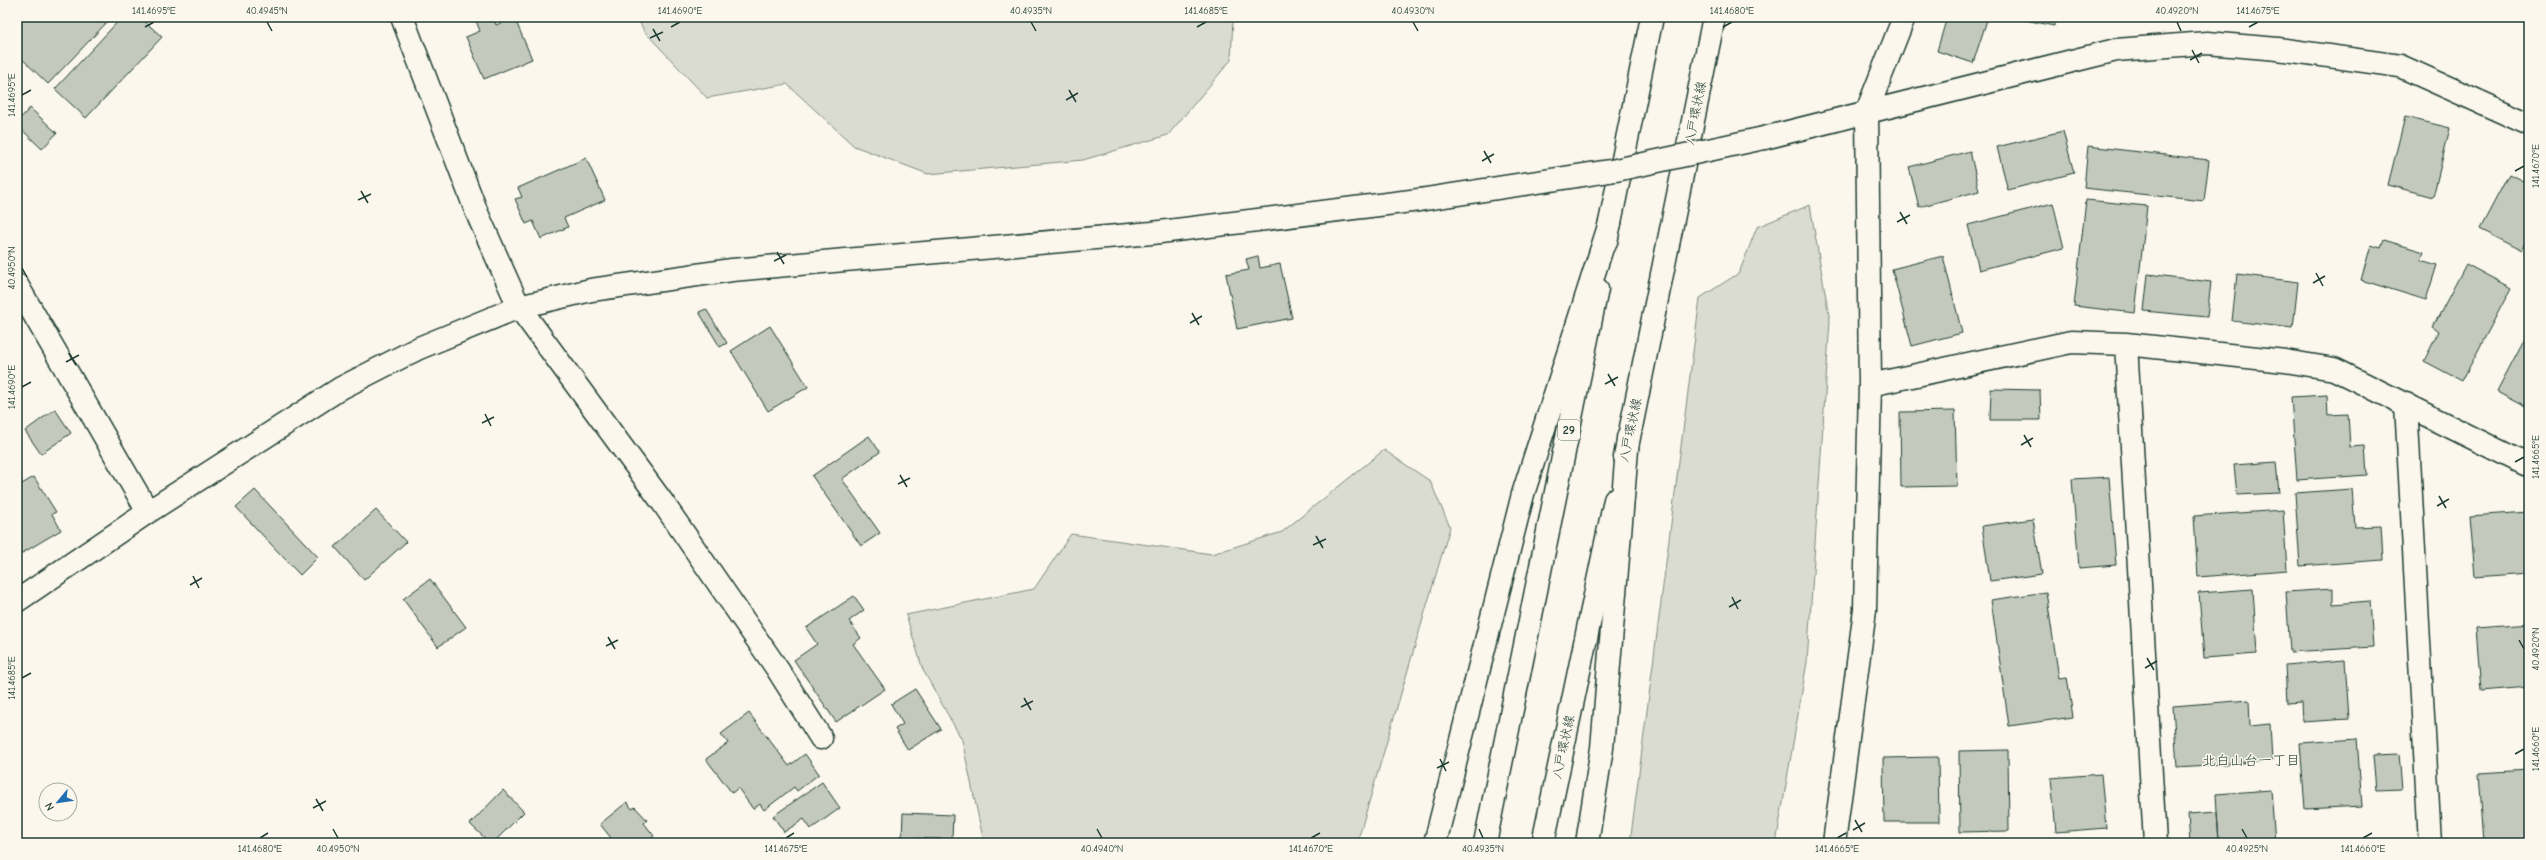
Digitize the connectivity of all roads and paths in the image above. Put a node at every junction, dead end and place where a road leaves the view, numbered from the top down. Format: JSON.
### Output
{"nodes":[{"id":1,"x":402,"y":17,"type":"edge"},
{"id":2,"x":1652,"y":17,"type":"edge"},
{"id":3,"x":1714,"y":17,"type":"edge"},
{"id":4,"x":1904,"y":17,"type":"edge"},
{"id":5,"x":1867,"y":111,"type":"junction"},
{"id":6,"x":2529,"y":124,"type":"edge"},
{"id":7,"x":1610,"y":223,"type":"junction"},
{"id":8,"x":17,"y":285,"type":"edge"},
{"id":9,"x":519,"y":306,"type":"junction"},
{"id":10,"x":2126,"y":344,"type":"junction"},
{"id":11,"x":1870,"y":385,"type":"junction"},
{"id":12,"x":2406,"y":404,"type":"junction"},
{"id":13,"x":1628,"y":438,"type":"junction"},
{"id":14,"x":2529,"y":466,"type":"edge"},
{"id":15,"x":148,"y":512,"type":"junction"},
{"id":16,"x":17,"y":601,"type":"edge"},
{"id":17,"x":821,"y":738,"type":"dead end"},
{"id":18,"x":1435,"y":843,"type":"edge"},
{"id":19,"x":1485,"y":843,"type":"edge"},
{"id":20,"x":1543,"y":843,"type":"edge"},
{"id":21,"x":1587,"y":843,"type":"edge"},
{"id":22,"x":1834,"y":843,"type":"edge"},
{"id":23,"x":2155,"y":843,"type":"edge"},
{"id":24,"x":2430,"y":843,"type":"edge"}],
"edges":[{"from":1,"to":9,"type":"main road"},
{"from":2,"to":7,"type":"main road","number":"29"},
{"from":3,"to":13,"type":"main road","name":"八戸環状線"},
{"from":4,"to":5,"type":"main road"},
{"from":5,"to":6,"type":"main road"},
{"from":5,"to":9,"type":"main road","bridge":true},
{"from":5,"to":11,"type":"main road"},
{"from":7,"to":18,"type":"main road"},
{"from":7,"to":19,"type":"main road","number":"29"},
{"from":8,"to":15,"type":"main road"},
{"from":9,"to":15,"type":"main road"},
{"from":9,"to":17,"type":"main road"},
{"from":10,"to":11,"type":"main road"},
{"from":10,"to":12,"type":"main road"},
{"from":10,"to":23,"type":"main road"},
{"from":11,"to":22,"type":"main road"},
{"from":12,"to":14,"type":"main road"},
{"from":12,"to":24,"type":"main road"},
{"from":13,"to":20,"type":"main road","name":"八戸環状線"},
{"from":13,"to":21,"type":"main road"},
{"from":15,"to":16,"type":"main road"}]}
